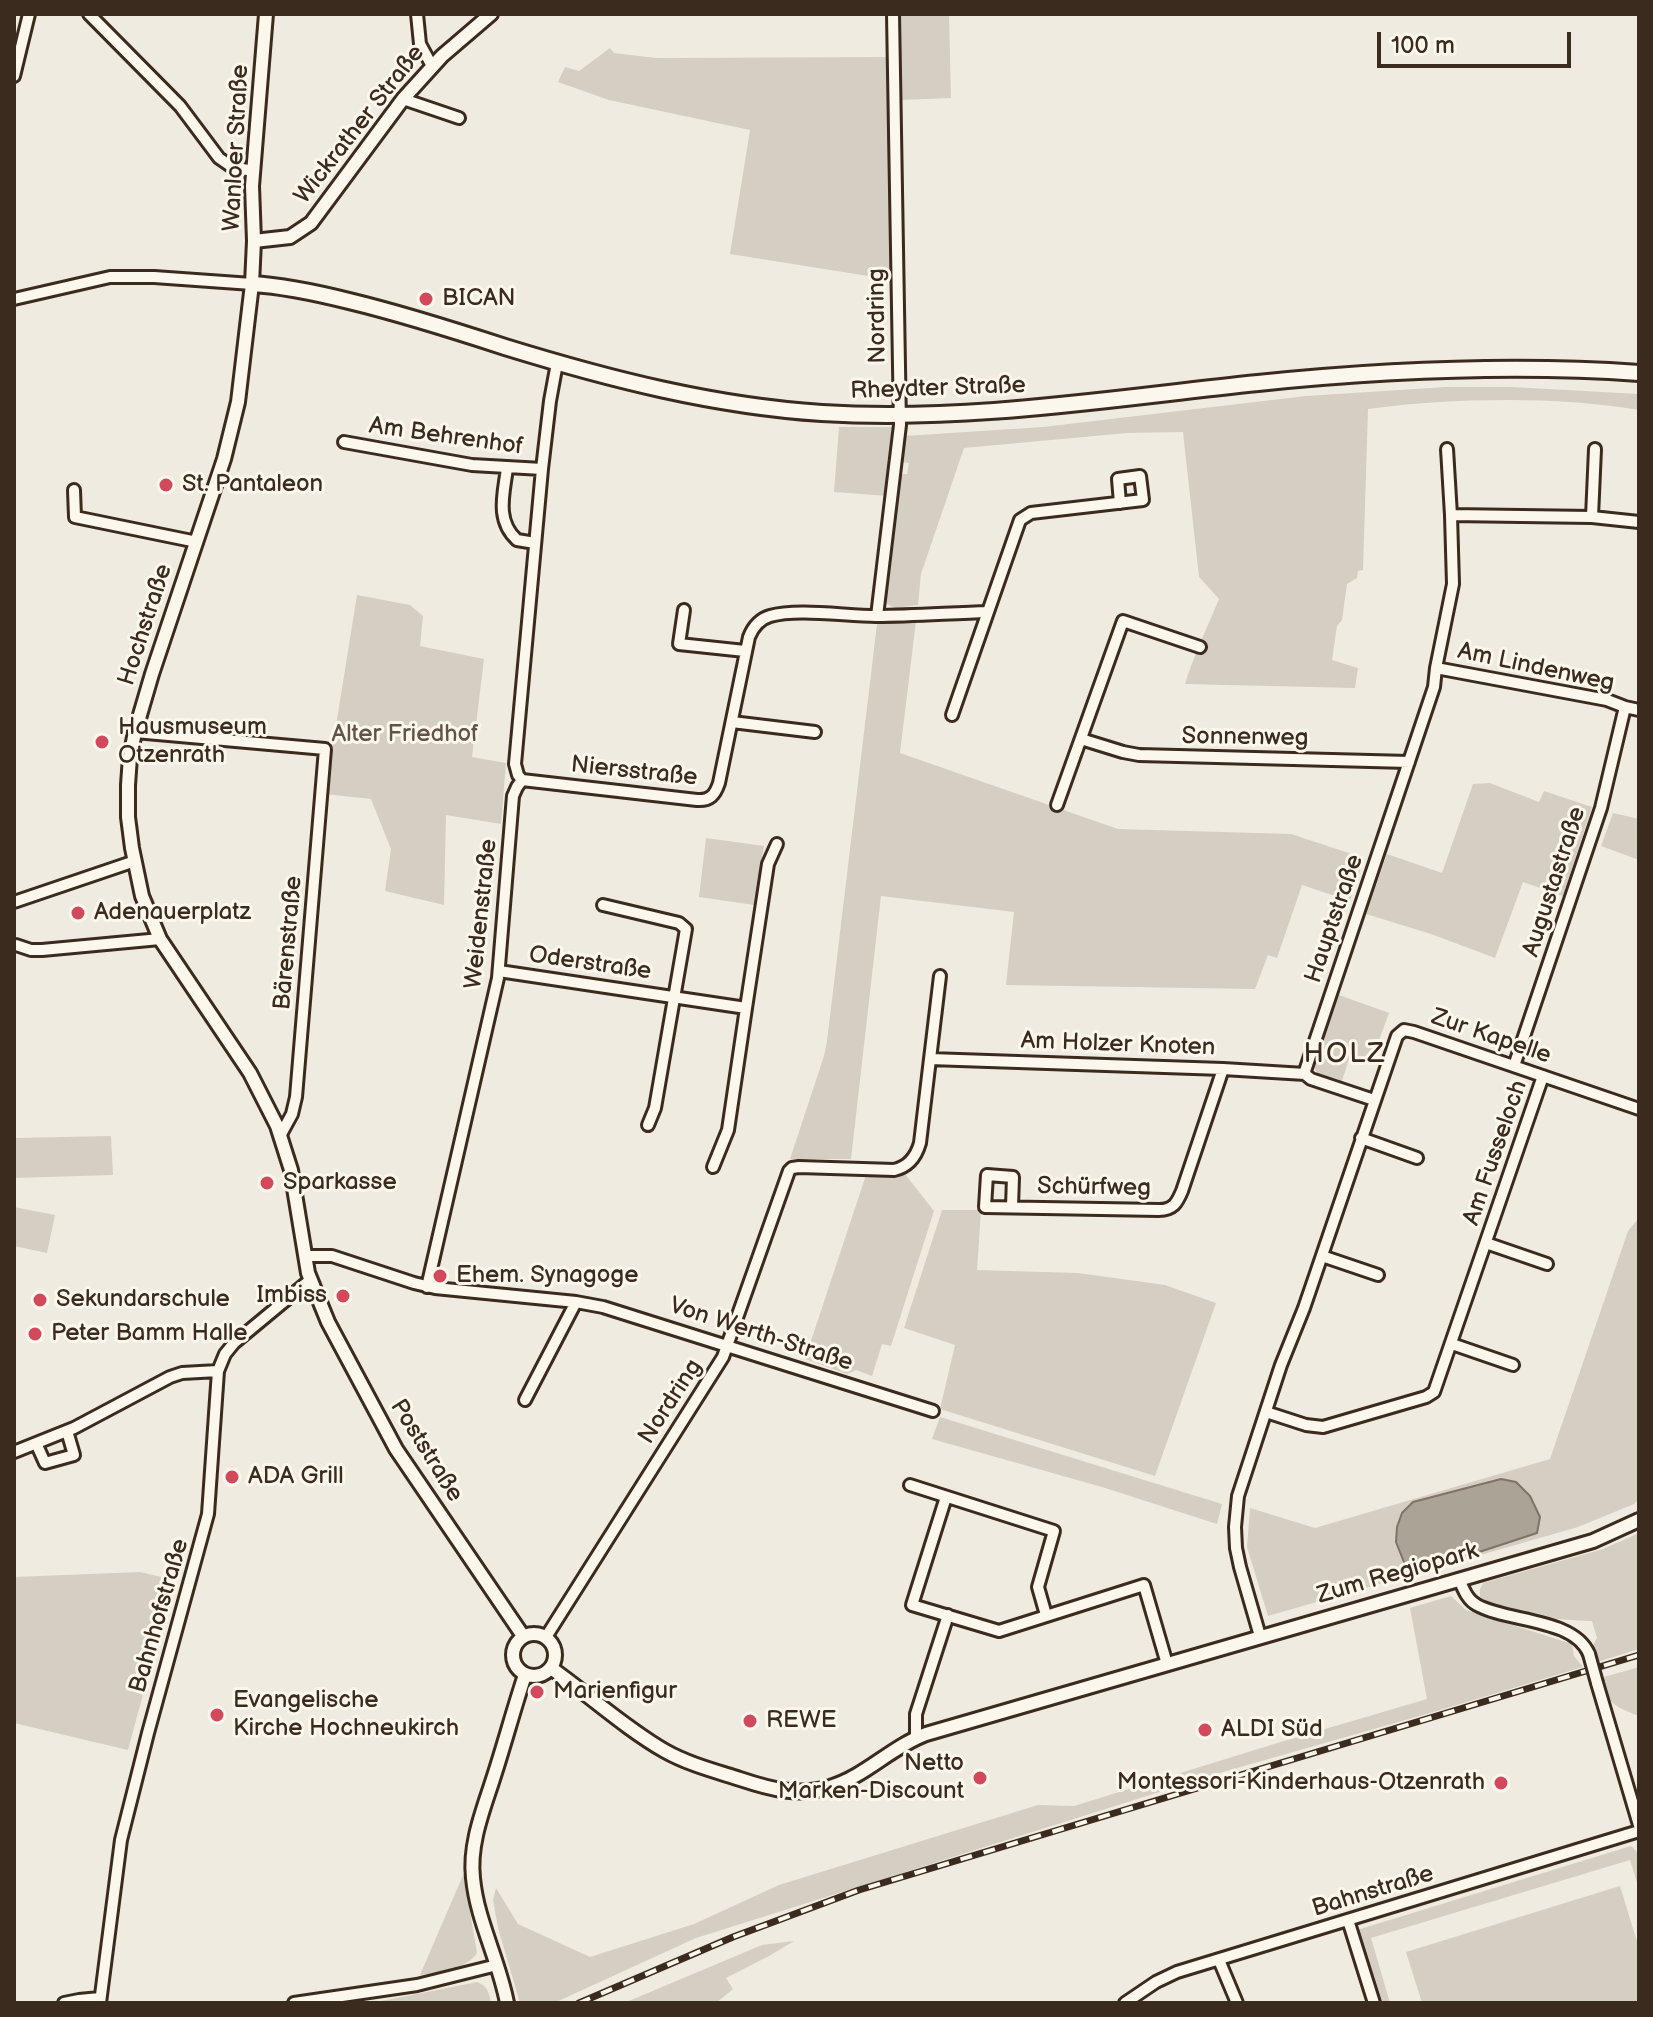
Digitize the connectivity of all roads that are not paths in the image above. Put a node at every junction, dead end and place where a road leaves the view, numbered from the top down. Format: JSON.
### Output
{"nodes":[{"id":1,"x":29,"y":14,"type":"edge"},
{"id":2,"x":89,"y":14,"type":"edge"},
{"id":3,"x":266,"y":14,"type":"edge"},
{"id":4,"x":417,"y":14,"type":"edge"},
{"id":5,"x":491,"y":14,"type":"edge"},
{"id":6,"x":893,"y":14,"type":"edge"},
{"id":7,"x":432,"y":66,"type":"junction"},
{"id":8,"x":14,"y":76,"type":"edge"},
{"id":9,"x":403,"y":99,"type":"junction"},
{"id":10,"x":459,"y":118,"type":"dead end"},
{"id":11,"x":253,"y":171,"type":"junction"},
{"id":12,"x":254,"y":241,"type":"junction"},
{"id":13,"x":252,"y":284,"type":"junction"},
{"id":14,"x":14,"y":299,"type":"edge"},
{"id":15,"x":557,"y":363,"type":"junction"},
{"id":16,"x":1639,"y":373,"type":"edge"},
{"id":17,"x":900,"y":416,"type":"junction"},
{"id":18,"x":344,"y":442,"type":"dead end"},
{"id":19,"x":1447,"y":449,"type":"dead end"},
{"id":20,"x":1595,"y":449,"type":"dead end"},
{"id":21,"x":507,"y":468,"type":"junction"},
{"id":22,"x":542,"y":469,"type":"junction"},
{"id":23,"x":74,"y":490,"type":"dead end"},
{"id":24,"x":1120,"y":503,"type":"dead end"},
{"id":25,"x":1451,"y":515,"type":"junction"},
{"id":26,"x":1592,"y":517,"type":"junction"},
{"id":27,"x":1639,"y":522,"type":"edge"},
{"id":28,"x":197,"y":542,"type":"junction"},
{"id":29,"x":535,"y":543,"type":"junction"},
{"id":30,"x":684,"y":610,"type":"dead end"},
{"id":31,"x":988,"y":612,"type":"junction"},
{"id":32,"x":877,"y":616,"type":"junction"},
{"id":33,"x":1200,"y":647,"type":"dead end"},
{"id":34,"x":745,"y":651,"type":"junction"},
{"id":35,"x":1436,"y":668,"type":"junction"},
{"id":36,"x":1625,"y":707,"type":"junction"},
{"id":37,"x":1639,"y":710,"type":"edge"},
{"id":38,"x":952,"y":715,"type":"dead end"},
{"id":39,"x":732,"y":722,"type":"junction"},
{"id":40,"x":135,"y":732,"type":"junction"},
{"id":41,"x":815,"y":732,"type":"dead end"},
{"id":42,"x":1081,"y":739,"type":"junction"},
{"id":43,"x":1409,"y":762,"type":"junction"},
{"id":44,"x":522,"y":780,"type":"junction"},
{"id":45,"x":1057,"y":805,"type":"dead end"},
{"id":46,"x":777,"y":844,"type":"dead end"},
{"id":47,"x":135,"y":861,"type":"junction"},
{"id":48,"x":14,"y":902,"type":"edge"},
{"id":49,"x":603,"y":905,"type":"dead end"},
{"id":50,"x":160,"y":939,"type":"junction"},
{"id":51,"x":15,"y":943,"type":"edge"},
{"id":52,"x":499,"y":971,"type":"junction"},
{"id":53,"x":940,"y":976,"type":"dead end"},
{"id":54,"x":675,"y":997,"type":"junction"},
{"id":55,"x":746,"y":1008,"type":"junction"},
{"id":56,"x":930,"y":1059,"type":"junction"},
{"id":57,"x":1514,"y":1066,"type":"junction"},
{"id":58,"x":1223,"y":1069,"type":"junction"},
{"id":59,"x":1305,"y":1074,"type":"junction"},
{"id":60,"x":1543,"y":1076,"type":"junction"},
{"id":61,"x":1374,"y":1100,"type":"junction"},
{"id":62,"x":1639,"y":1109,"type":"edge"},
{"id":63,"x":648,"y":1125,"type":"dead end"},
{"id":64,"x":280,"y":1136,"type":"junction"},
{"id":65,"x":1361,"y":1138,"type":"junction"},
{"id":66,"x":1417,"y":1158,"type":"dead end"},
{"id":67,"x":713,"y":1167,"type":"dead end"},
{"id":68,"x":1012,"y":1207,"type":"dead end"},
{"id":69,"x":1486,"y":1243,"type":"junction"},
{"id":70,"x":305,"y":1256,"type":"junction"},
{"id":71,"x":1322,"y":1256,"type":"junction"},
{"id":72,"x":1547,"y":1264,"type":"dead end"},
{"id":73,"x":1378,"y":1275,"type":"dead end"},
{"id":74,"x":310,"y":1280,"type":"junction"},
{"id":75,"x":427,"y":1287,"type":"junction"},
{"id":76,"x":576,"y":1302,"type":"junction"},
{"id":77,"x":1452,"y":1344,"type":"junction"},
{"id":78,"x":728,"y":1345,"type":"junction"},
{"id":79,"x":1513,"y":1365,"type":"dead end"},
{"id":80,"x":218,"y":1371,"type":"junction"},
{"id":81,"x":525,"y":1400,"type":"dead end"},
{"id":82,"x":933,"y":1411,"type":"dead end"},
{"id":83,"x":1266,"y":1412,"type":"junction"},
{"id":84,"x":67,"y":1431,"type":"junction"},
{"id":85,"x":36,"y":1443,"type":"junction"},
{"id":86,"x":14,"y":1452,"type":"edge"},
{"id":87,"x":910,"y":1485,"type":"dead end"},
{"id":88,"x":946,"y":1497,"type":"junction"},
{"id":89,"x":1639,"y":1520,"type":"edge"},
{"id":90,"x":1459,"y":1579,"type":"junction"},
{"id":91,"x":948,"y":1615,"type":"junction"},
{"id":92,"x":1046,"y":1615,"type":"junction"},
{"id":93,"x":523,"y":1636,"type":"junction"},
{"id":94,"x":1260,"y":1636,"type":"junction"},
{"id":95,"x":546,"y":1637,"type":"junction"},
{"id":96,"x":1167,"y":1664,"type":"junction"},
{"id":97,"x":551,"y":1668,"type":"junction"},
{"id":98,"x":525,"y":1675,"type":"junction"},
{"id":99,"x":916,"y":1737,"type":"junction"},
{"id":100,"x":1639,"y":1828,"type":"edge"},
{"id":101,"x":1348,"y":1920,"type":"junction"},
{"id":102,"x":1219,"y":1960,"type":"junction"},
{"id":103,"x":497,"y":1965,"type":"junction"},
{"id":104,"x":100,"y":2000,"type":"edge"},
{"id":105,"x":64,"y":2003,"type":"edge"},
{"id":106,"x":294,"y":2003,"type":"edge"},
{"id":107,"x":507,"y":2003,"type":"edge"},
{"id":108,"x":1125,"y":2003,"type":"edge"},
{"id":109,"x":1237,"y":2003,"type":"edge"},
{"id":110,"x":1374,"y":2003,"type":"edge"}],
"edges":[{"from":1,"to":8,"type":"street"},
{"from":2,"to":11,"type":"street"},
{"from":3,"to":11,"type":"street","name":"Wanloer Straße"},
{"from":4,"to":7,"type":"street"},
{"from":5,"to":7,"type":"street","name":"Wickrather Straße"},
{"from":6,"to":17,"type":"street","name":"Nordring"},
{"from":7,"to":9,"type":"street","name":"Wickrather Straße"},
{"from":9,"to":10,"type":"street"},
{"from":9,"to":12,"type":"street","name":"Wickrather Straße"},
{"from":11,"to":12,"type":"street","name":"Wanloer Straße"},
{"from":12,"to":13,"type":"street","name":"Wanloer Straße"},
{"from":13,"to":14,"type":"street"},
{"from":13,"to":15,"type":"main road","name":"Rheydter Straße"},
{"from":13,"to":28,"type":"street","name":"Hochstraße"},
{"from":15,"to":17,"type":"main road","name":"Rheydter Straße"},
{"from":15,"to":22,"type":"street","name":"Weidenstraße"},
{"from":16,"to":17,"type":"main road","name":"Rheydter Straße"},
{"from":17,"to":32,"type":"street","name":"Nordring"},
{"from":18,"to":21,"type":"street","name":"Am Behrenhof"},
{"from":19,"to":25,"type":"street","name":"Am Lindenweg"},
{"from":20,"to":26,"type":"street"},
{"from":21,"to":22,"type":"street","name":"Am Behrenhof"},
{"from":21,"to":29,"type":"street"},
{"from":22,"to":29,"type":"street","name":"Weidenstraße"},
{"from":23,"to":28,"type":"street"},
{"from":24,"to":31,"type":"street"},
{"from":25,"to":26,"type":"street"},
{"from":25,"to":35,"type":"street","name":"Am Lindenweg"},
{"from":26,"to":27,"type":"street"},
{"from":28,"to":40,"type":"street","name":"Hochstraße"},
{"from":29,"to":44,"type":"street","name":"Weidenstraße"},
{"from":30,"to":34,"type":"street"},
{"from":31,"to":32,"type":"street","name":"Niersstraße"},
{"from":31,"to":38,"type":"street"},
{"from":32,"to":34,"type":"street","name":"Niersstraße"},
{"from":33,"to":42,"type":"street"},
{"from":34,"to":39,"type":"street","name":"Niersstraße"},
{"from":35,"to":36,"type":"street","name":"Am Lindenweg"},
{"from":35,"to":43,"type":"street","name":"Hauptstraße"},
{"from":36,"to":37,"type":"street","name":"Am Lindenweg"},
{"from":36,"to":57,"type":"street","name":"Augustastraße"},
{"from":39,"to":41,"type":"street"},
{"from":39,"to":44,"type":"street","name":"Niersstraße"},
{"from":40,"to":47,"type":"street","name":"Hochstraße"},
{"from":40,"to":64,"type":"street","name":"Bärenstraße"},
{"from":42,"to":43,"type":"street","name":"Sonnenweg"},
{"from":42,"to":45,"type":"street"},
{"from":43,"to":59,"type":"street","name":"Hauptstraße"},
{"from":44,"to":52,"type":"street","name":"Weidenstraße"},
{"from":46,"to":55,"type":"street"},
{"from":47,"to":48,"type":"street"},
{"from":47,"to":50,"type":"street","name":"Hochstraße"},
{"from":49,"to":54,"type":"street","name":"Oderstraße"},
{"from":50,"to":51,"type":"street"},
{"from":50,"to":64,"type":"street","name":"Hochstraße"},
{"from":52,"to":54,"type":"street","name":"Oderstraße"},
{"from":52,"to":75,"type":"street","name":"Weidenstraße"},
{"from":53,"to":56,"type":"street"},
{"from":54,"to":55,"type":"street","name":"Oderstraße"},
{"from":54,"to":63,"type":"street","name":"Oderstraße"},
{"from":55,"to":67,"type":"street"},
{"from":56,"to":58,"type":"street","name":"Am Holzer Knoten"},
{"from":56,"to":78,"type":"street","name":"Nordring"},
{"from":57,"to":60,"type":"street","name":"Zur Kapelle"},
{"from":57,"to":61,"type":"street","name":"Zur Kapelle"},
{"from":58,"to":59,"type":"street","name":"Am Holzer Knoten"},
{"from":58,"to":68,"type":"street","name":"Schürfweg"},
{"from":59,"to":61,"type":"street"},
{"from":60,"to":62,"type":"street","name":"Zur Kapelle"},
{"from":60,"to":69,"type":"street","name":"Am Fusseloch"},
{"from":61,"to":65,"type":"street"},
{"from":64,"to":70,"type":"street","name":"Hochstraße"},
{"from":65,"to":66,"type":"street"},
{"from":65,"to":71,"type":"street"},
{"from":69,"to":72,"type":"street","name":"Am Fusseloch"},
{"from":69,"to":77,"type":"street","name":"Am Fusseloch"},
{"from":70,"to":74,"type":"street","name":"Hochstraße"},
{"from":70,"to":75,"type":"street","name":"Von Werth-Straße"},
{"from":71,"to":73,"type":"street"},
{"from":71,"to":83,"type":"street"},
{"from":74,"to":80,"type":"street","name":"Bahnhofstraße"},
{"from":74,"to":93,"type":"street","name":"Poststraße"},
{"from":75,"to":76,"type":"street","name":"Von Werth-Straße"},
{"from":76,"to":78,"type":"street","name":"Von Werth-Straße"},
{"from":76,"to":81,"type":"street"},
{"from":77,"to":79,"type":"street"},
{"from":77,"to":83,"type":"street","name":"Am Fusseloch"},
{"from":78,"to":82,"type":"street","name":"Von Werth-Straße"},
{"from":78,"to":95,"type":"street","name":"Nordring"},
{"from":80,"to":84,"type":"street"},
{"from":80,"to":104,"type":"street","name":"Bahnhofstraße"},
{"from":83,"to":94,"type":"street"},
{"from":84,"to":85,"type":"street"},
{"from":84,"to":85,"type":"street"},
{"from":85,"to":86,"type":"street"},
{"from":87,"to":88,"type":"street"},
{"from":88,"to":91,"type":"street"},
{"from":88,"to":92,"type":"street"},
{"from":89,"to":90,"type":"street","name":"Zum Regiopark"},
{"from":90,"to":94,"type":"street","name":"Zum Regiopark"},
{"from":90,"to":100,"type":"street","bridge":true},
{"from":91,"to":92,"type":"street"},
{"from":91,"to":99,"type":"street"},
{"from":92,"to":96,"type":"street"},
{"from":93,"to":95,"type":"street"},
{"from":93,"to":98,"type":"street"},
{"from":94,"to":96,"type":"street","name":"Zum Regiopark"},
{"from":95,"to":97,"type":"street"},
{"from":96,"to":99,"type":"street","name":"Zum Regiopark"},
{"from":97,"to":98,"type":"street"},
{"from":97,"to":99,"type":"street","name":"Zum Regiopark"},
{"from":98,"to":103,"type":"street"},
{"from":100,"to":101,"type":"street","name":"Bahnstraße"},
{"from":101,"to":102,"type":"street","name":"Bahnstraße"},
{"from":101,"to":110,"type":"street"},
{"from":102,"to":108,"type":"street","name":"Bahnstraße"},
{"from":102,"to":109,"type":"street"},
{"from":103,"to":106,"type":"street"},
{"from":103,"to":107,"type":"street"},
{"from":104,"to":105,"type":"street"}]}
